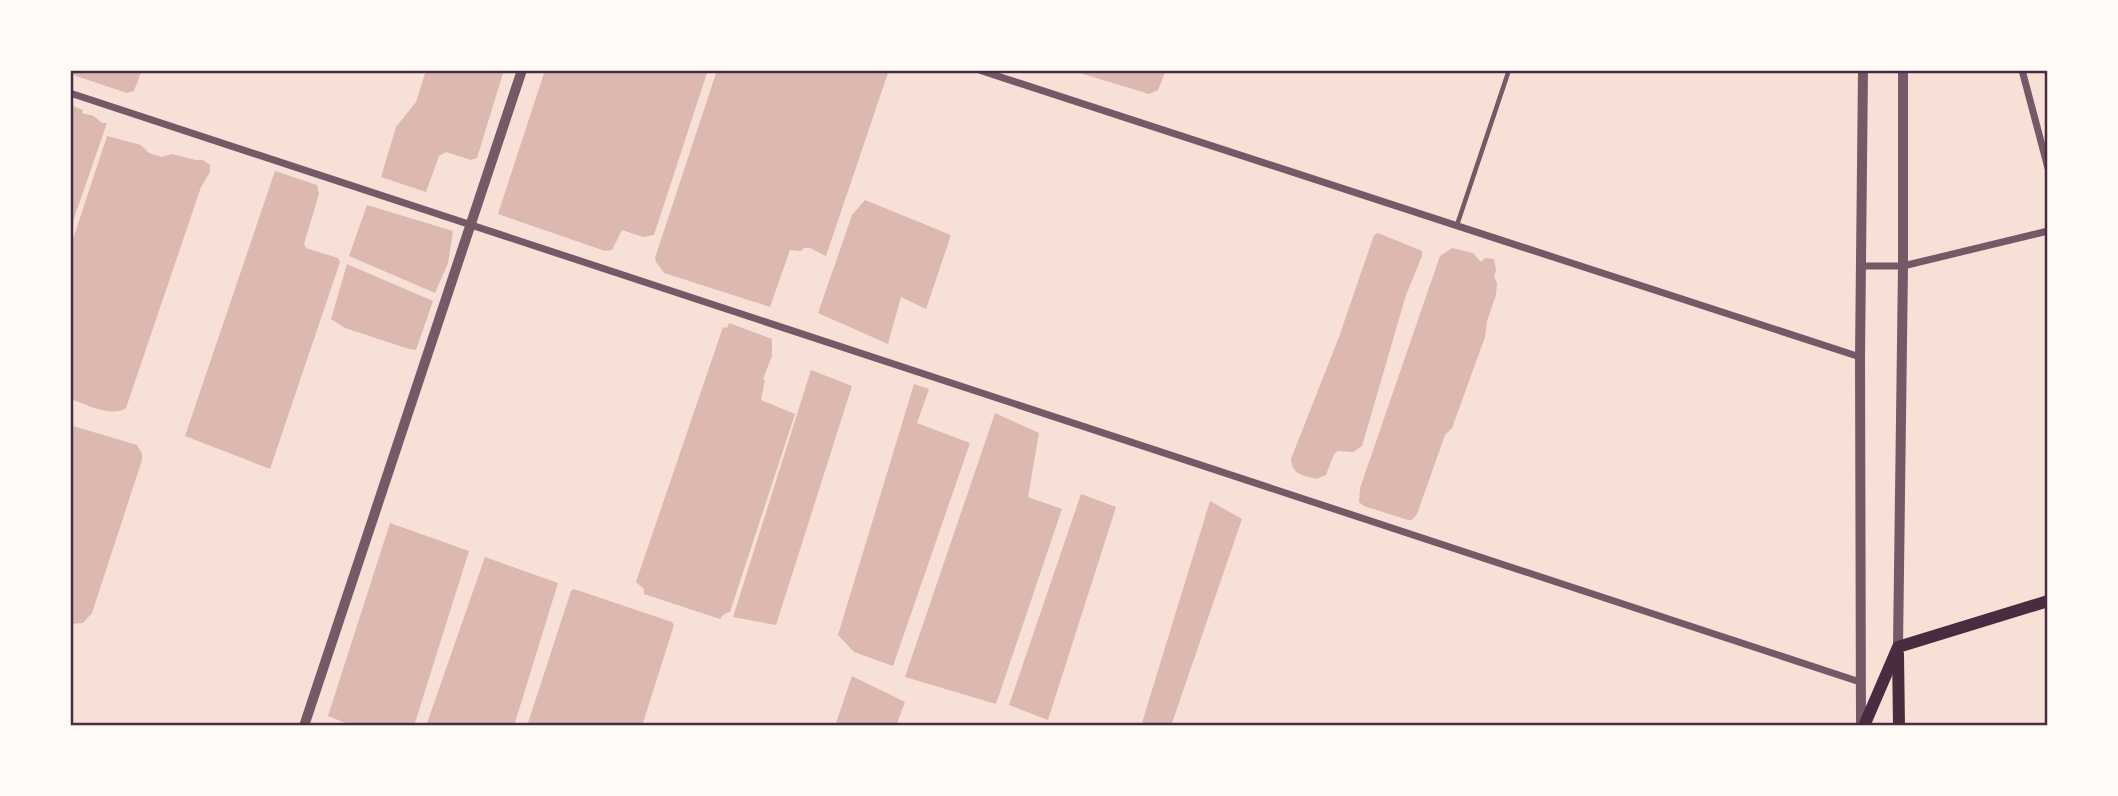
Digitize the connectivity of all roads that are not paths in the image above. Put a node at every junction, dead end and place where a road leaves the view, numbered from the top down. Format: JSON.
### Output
{"nodes":[{"id":1,"x":522,"y":70,"type":"edge"},
{"id":2,"x":979,"y":70,"type":"edge"},
{"id":3,"x":1509,"y":70,"type":"edge"},
{"id":4,"x":1863,"y":70,"type":"edge"},
{"id":5,"x":1903,"y":70,"type":"edge"},
{"id":6,"x":2022,"y":70,"type":"edge"},
{"id":7,"x":70,"y":93,"type":"edge"},
{"id":8,"x":2048,"y":168,"type":"edge"},
{"id":9,"x":472,"y":224,"type":"junction"},
{"id":10,"x":1457,"y":226,"type":"junction"},
{"id":11,"x":2048,"y":231,"type":"edge"},
{"id":12,"x":1861,"y":266,"type":"junction"},
{"id":13,"x":1903,"y":266,"type":"junction"},
{"id":14,"x":1860,"y":357,"type":"junction"},
{"id":15,"x":2048,"y":601,"type":"edge"},
{"id":16,"x":1898,"y":647,"type":"junction"},
{"id":17,"x":1860,"y":682,"type":"junction"},
{"id":18,"x":304,"y":726,"type":"edge"},
{"id":19,"x":1863,"y":726,"type":"edge"},
{"id":20,"x":1899,"y":726,"type":"edge"}],
"edges":[{"from":1,"to":9,"type":"street"},
{"from":2,"to":10,"type":"street"},
{"from":3,"to":10,"type":"lane"},
{"from":4,"to":12,"type":"street"},
{"from":5,"to":13,"type":"street"},
{"from":6,"to":8,"type":"street"},
{"from":7,"to":9,"type":"street"},
{"from":9,"to":17,"type":"street"},
{"from":9,"to":18,"type":"street"},
{"from":10,"to":14,"type":"street"},
{"from":11,"to":13,"type":"street"},
{"from":12,"to":13,"type":"street"},
{"from":12,"to":14,"type":"street"},
{"from":13,"to":16,"type":"street"},
{"from":14,"to":17,"type":"street"},
{"from":15,"to":16,"type":"main road"},
{"from":16,"to":19,"type":"main road"},
{"from":16,"to":20,"type":"main road"},
{"from":17,"to":19,"type":"street"}]}
